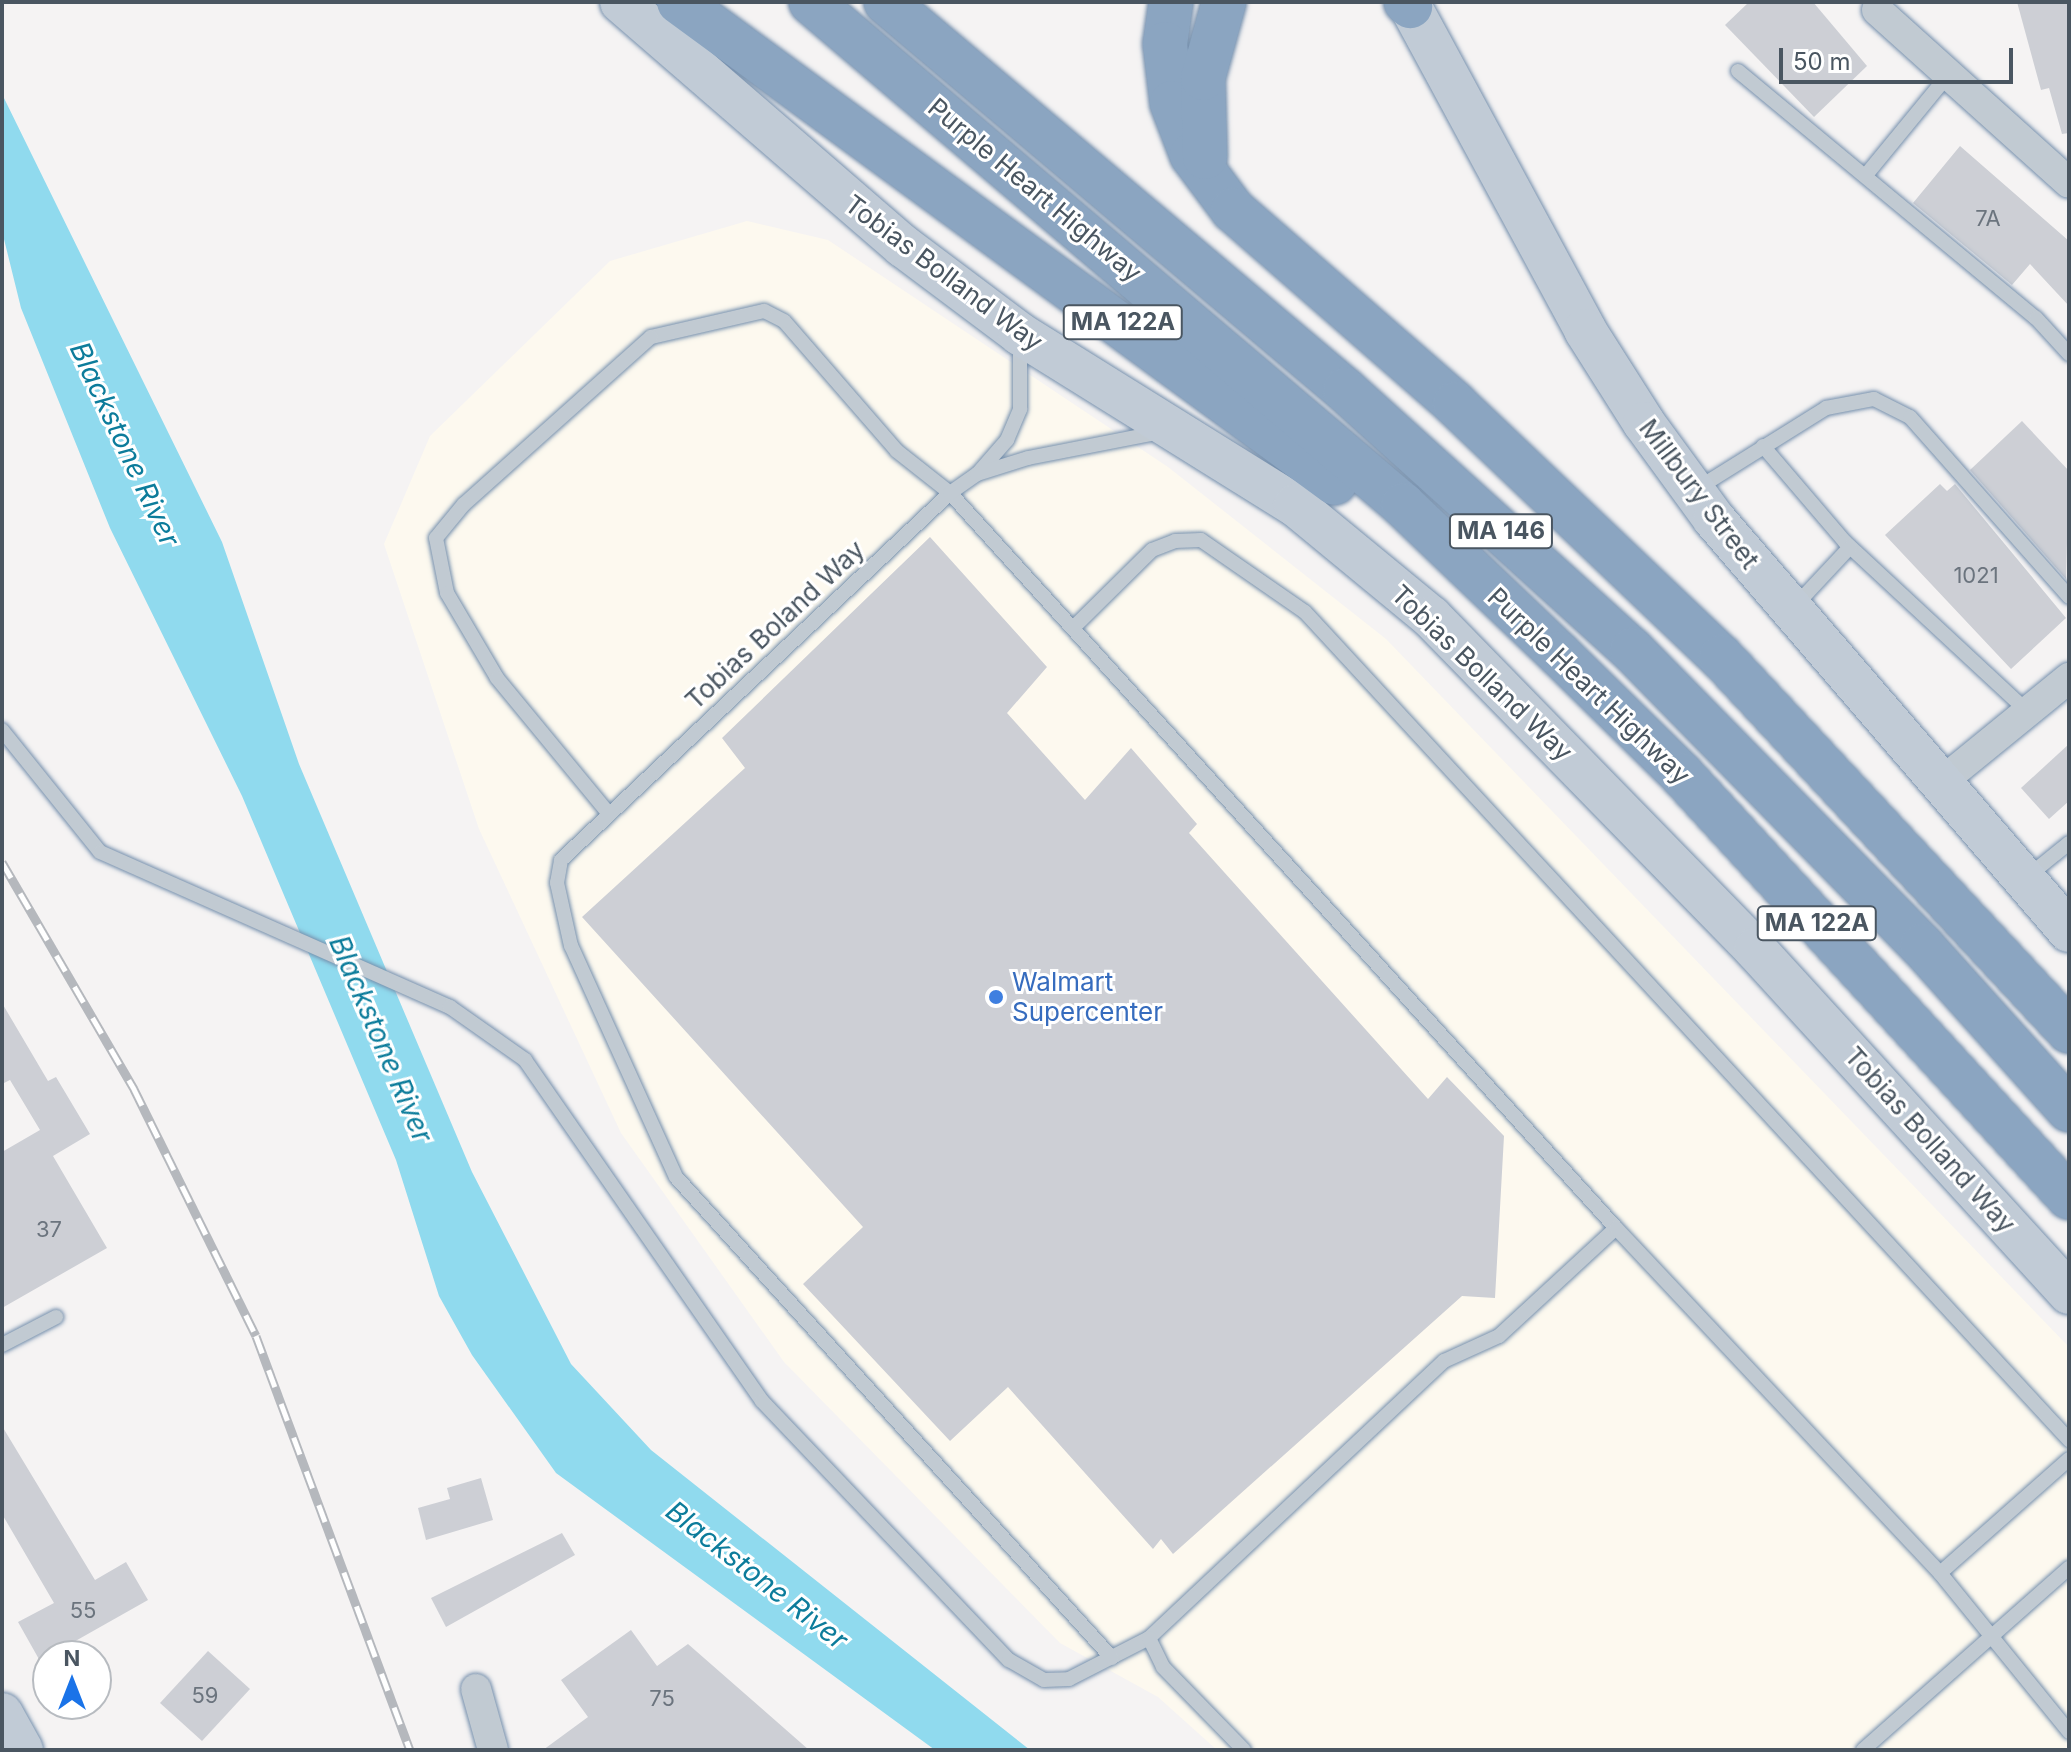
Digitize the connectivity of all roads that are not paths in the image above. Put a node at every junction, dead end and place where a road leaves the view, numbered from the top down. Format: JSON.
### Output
{"nodes":[{"id":1,"x":621,"y":2,"type":"edge"},
{"id":2,"x":679,"y":2,"type":"edge"},
{"id":3,"x":811,"y":2,"type":"edge"},
{"id":4,"x":886,"y":2,"type":"edge"},
{"id":5,"x":1171,"y":2,"type":"edge"},
{"id":6,"x":1224,"y":2,"type":"edge"},
{"id":7,"x":1408,"y":3,"type":"edge"},
{"id":8,"x":1877,"y":10,"type":"dead end"},
{"id":9,"x":1738,"y":71,"type":"dead end"},
{"id":10,"x":1949,"y":74,"type":"junction"},
{"id":11,"x":1866,"y":175,"type":"junction"},
{"id":12,"x":1207,"y":180,"type":"junction"},
{"id":13,"x":2069,"y":183,"type":"edge"},
{"id":14,"x":1020,"y":334,"type":"junction"},
{"id":15,"x":2069,"y":354,"type":"edge"},
{"id":16,"x":1175,"y":429,"type":"junction"},
{"id":17,"x":1763,"y":446,"type":"junction"},
{"id":18,"x":977,"y":474,"type":"junction"},
{"id":19,"x":1693,"y":491,"type":"junction"},
{"id":20,"x":950,"y":493,"type":"junction"},
{"id":21,"x":1850,"y":547,"type":"junction"},
{"id":22,"x":2069,"y":597,"type":"edge"},
{"id":23,"x":1791,"y":611,"type":"junction"},
{"id":24,"x":1073,"y":628,"type":"junction"},
{"id":25,"x":1559,"y":654,"type":"junction"},
{"id":26,"x":2069,"y":678,"type":"edge"},
{"id":27,"x":2028,"y":712,"type":"junction"},
{"id":28,"x":2,"y":730,"type":"edge"},
{"id":29,"x":1939,"y":784,"type":"junction"},
{"id":30,"x":609,"y":814,"type":"junction"},
{"id":31,"x":2069,"y":843,"type":"edge"},
{"id":32,"x":2024,"y":880,"type":"junction"},
{"id":33,"x":2069,"y":931,"type":"edge"},
{"id":34,"x":2069,"y":1031,"type":"edge"},
{"id":35,"x":2069,"y":1110,"type":"edge"},
{"id":36,"x":2069,"y":1197,"type":"edge"},
{"id":37,"x":1616,"y":1228,"type":"junction"},
{"id":38,"x":2069,"y":1293,"type":"edge"},
{"id":39,"x":56,"y":1317,"type":"dead end"},
{"id":40,"x":2,"y":1345,"type":"edge"},
{"id":41,"x":2069,"y":1440,"type":"edge"},
{"id":42,"x":2069,"y":1459,"type":"edge"},
{"id":43,"x":2069,"y":1568,"type":"edge"},
{"id":44,"x":1940,"y":1573,"type":"junction"},
{"id":45,"x":1995,"y":1633,"type":"junction"},
{"id":46,"x":1149,"y":1638,"type":"junction"},
{"id":47,"x":1112,"y":1658,"type":"junction"},
{"id":48,"x":476,"y":1689,"type":"dead end"},
{"id":49,"x":2,"y":1714,"type":"edge"},
{"id":50,"x":2069,"y":1732,"type":"edge"},
{"id":51,"x":22,"y":1750,"type":"edge"},
{"id":52,"x":493,"y":1750,"type":"edge"},
{"id":53,"x":1244,"y":1750,"type":"edge"},
{"id":54,"x":1863,"y":1750,"type":"edge"}],
"edges":[{"from":1,"to":14,"type":"street","name":"Tobias Bolland Way"},
{"from":2,"to":25,"type":"highway","number":"MA 122A"},
{"from":3,"to":25,"type":"highway","name":"Purple Heart Highway","number":"MA 146"},
{"from":4,"to":35,"type":"highway","name":"Purple Heart Highway","number":"MA 146"},
{"from":5,"to":12,"type":"highway"},
{"from":6,"to":12,"type":"highway"},
{"from":7,"to":19,"type":"street","name":"Millbury Street"},
{"from":8,"to":10,"type":"street"},
{"from":9,"to":11,"type":"lane"},
{"from":10,"to":11,"type":"lane"},
{"from":10,"to":13,"type":"street"},
{"from":11,"to":15,"type":"lane"},
{"from":12,"to":34,"type":"highway"},
{"from":14,"to":16,"type":"street","name":"Tobias Bolland Way"},
{"from":14,"to":18,"type":"lane","name":"Tobias Boland Way"},
{"from":16,"to":18,"type":"lane","name":"Tobias Boland Way"},
{"from":16,"to":38,"type":"street","name":"Tobias Bolland Way"},
{"from":17,"to":19,"type":"lane"},
{"from":17,"to":21,"type":"lane"},
{"from":17,"to":22,"type":"lane"},
{"from":18,"to":20,"type":"lane","name":"Tobias Boland Way"},
{"from":19,"to":23,"type":"street","name":"Millbury Street"},
{"from":20,"to":24,"type":"lane"},
{"from":20,"to":30,"type":"lane","name":"Tobias Boland Way"},
{"from":20,"to":30,"type":"lane"},
{"from":21,"to":23,"type":"lane"},
{"from":21,"to":27,"type":"lane"},
{"from":23,"to":29,"type":"street","name":"Millbury Street"},
{"from":24,"to":37,"type":"lane"},
{"from":24,"to":41,"type":"lane"},
{"from":25,"to":36,"type":"highway","name":"Purple Heart Highway","number":"MA 122A"},
{"from":26,"to":27,"type":"street"},
{"from":27,"to":29,"type":"street"},
{"from":28,"to":47,"type":"lane"},
{"from":29,"to":32,"type":"street","name":"Millbury Street"},
{"from":30,"to":47,"type":"lane","name":"Tobias Boland Way"},
{"from":31,"to":32,"type":"lane"},
{"from":32,"to":33,"type":"street","name":"Millbury Street"},
{"from":37,"to":44,"type":"lane"},
{"from":37,"to":46,"type":"lane"},
{"from":39,"to":40,"type":"lane"},
{"from":42,"to":44,"type":"lane"},
{"from":43,"to":45,"type":"lane"},
{"from":44,"to":45,"type":"lane"},
{"from":45,"to":50,"type":"lane"},
{"from":45,"to":54,"type":"lane"},
{"from":46,"to":47,"type":"lane"},
{"from":46,"to":53,"type":"lane"},
{"from":48,"to":52,"type":"street"},
{"from":49,"to":51,"type":"street"}]}
